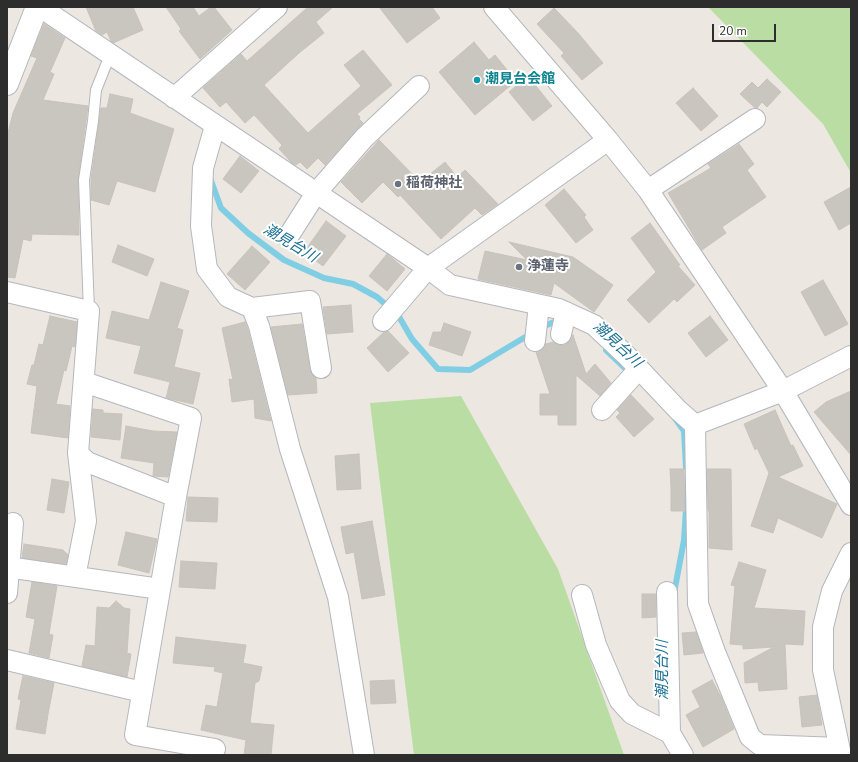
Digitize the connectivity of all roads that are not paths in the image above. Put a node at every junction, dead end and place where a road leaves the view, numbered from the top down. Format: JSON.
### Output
{"nodes":[{"id":1,"x":38,"y":7,"type":"edge"},
{"id":2,"x":277,"y":7,"type":"edge"},
{"id":3,"x":494,"y":7,"type":"edge"},
{"id":4,"x":110,"y":55,"type":"junction"},
{"id":5,"x":7,"y":84,"type":"edge"},
{"id":6,"x":419,"y":86,"type":"dead end"},
{"id":7,"x":174,"y":98,"type":"junction"},
{"id":8,"x":755,"y":118,"type":"dead end"},
{"id":9,"x":215,"y":126,"type":"junction"},
{"id":10,"x":608,"y":140,"type":"junction"},
{"id":11,"x":648,"y":190,"type":"junction"},
{"id":12,"x":316,"y":193,"type":"junction"},
{"id":13,"x":288,"y":237,"type":"dead end"},
{"id":14,"x":428,"y":268,"type":"junction"},
{"id":15,"x":7,"y":292,"type":"edge"},
{"id":16,"x":540,"y":304,"type":"junction"},
{"id":17,"x":252,"y":308,"type":"junction"},
{"id":18,"x":89,"y":311,"type":"junction"},
{"id":19,"x":389,"y":313,"type":"dead end"},
{"id":20,"x":536,"y":333,"type":"dead end"},
{"id":21,"x":851,"y":356,"type":"edge"},
{"id":22,"x":321,"y":368,"type":"dead end"},
{"id":23,"x":635,"y":374,"type":"junction"},
{"id":24,"x":84,"y":382,"type":"junction"},
{"id":25,"x":783,"y":391,"type":"junction"},
{"id":26,"x":602,"y":410,"type":"dead end"},
{"id":27,"x":696,"y":425,"type":"junction"},
{"id":28,"x":78,"y":453,"type":"junction"},
{"id":29,"x":176,"y":497,"type":"junction"},
{"id":30,"x":851,"y":505,"type":"edge"},
{"id":31,"x":13,"y":522,"type":"dead end"},
{"id":32,"x":851,"y":553,"type":"edge"},
{"id":33,"x":8,"y":567,"type":"edge"},
{"id":34,"x":75,"y":577,"type":"junction"},
{"id":35,"x":160,"y":590,"type":"junction"},
{"id":36,"x":667,"y":592,"type":"dead end"},
{"id":37,"x":7,"y":594,"type":"edge"},
{"id":38,"x":582,"y":596,"type":"dead end"},
{"id":39,"x":698,"y":604,"type":"junction"},
{"id":40,"x":673,"y":618,"type":"junction"},
{"id":41,"x":7,"y":660,"type":"edge"},
{"id":42,"x":142,"y":692,"type":"junction"},
{"id":43,"x":677,"y":728,"type":"junction"},
{"id":44,"x":215,"y":749,"type":"dead end"},
{"id":45,"x":840,"y":752,"type":"edge"},
{"id":46,"x":364,"y":755,"type":"edge"},
{"id":47,"x":683,"y":755,"type":"edge"}],
"edges":[{"from":1,"to":4,"type":"street"},
{"from":1,"to":5,"type":"street"},
{"from":2,"to":7,"type":"street"},
{"from":3,"to":10,"type":"street"},
{"from":4,"to":7,"type":"street"},
{"from":4,"to":18,"type":"lane"},
{"from":6,"to":12,"type":"street"},
{"from":7,"to":9,"type":"street"},
{"from":8,"to":11,"type":"street"},
{"from":9,"to":12,"type":"street"},
{"from":9,"to":17,"type":"street"},
{"from":10,"to":11,"type":"street"},
{"from":10,"to":14,"type":"street"},
{"from":11,"to":25,"type":"street"},
{"from":12,"to":13,"type":"street"},
{"from":12,"to":14,"type":"street"},
{"from":14,"to":16,"type":"street"},
{"from":14,"to":19,"type":"street"},
{"from":15,"to":18,"type":"street"},
{"from":16,"to":20,"type":"street"},
{"from":16,"to":23,"type":"street"},
{"from":17,"to":22,"type":"street"},
{"from":17,"to":46,"type":"street"},
{"from":18,"to":24,"type":"street"},
{"from":21,"to":25,"type":"street"},
{"from":23,"to":26,"type":"street"},
{"from":23,"to":27,"type":"street"},
{"from":24,"to":28,"type":"street"},
{"from":24,"to":29,"type":"street"},
{"from":25,"to":27,"type":"street"},
{"from":25,"to":30,"type":"street"},
{"from":27,"to":39,"type":"street"},
{"from":28,"to":29,"type":"street"},
{"from":28,"to":34,"type":"street"},
{"from":29,"to":35,"type":"street"},
{"from":31,"to":33,"type":"street"},
{"from":32,"to":45,"type":"street"},
{"from":33,"to":34,"type":"street"},
{"from":33,"to":37,"type":"street"},
{"from":34,"to":35,"type":"street"},
{"from":35,"to":42,"type":"street"},
{"from":36,"to":40,"type":"street"},
{"from":38,"to":43,"type":"street"},
{"from":39,"to":40,"type":"street"},
{"from":39,"to":45,"type":"street"},
{"from":40,"to":43,"type":"street"},
{"from":41,"to":42,"type":"street"},
{"from":42,"to":44,"type":"street"},
{"from":43,"to":47,"type":"street"}]}
